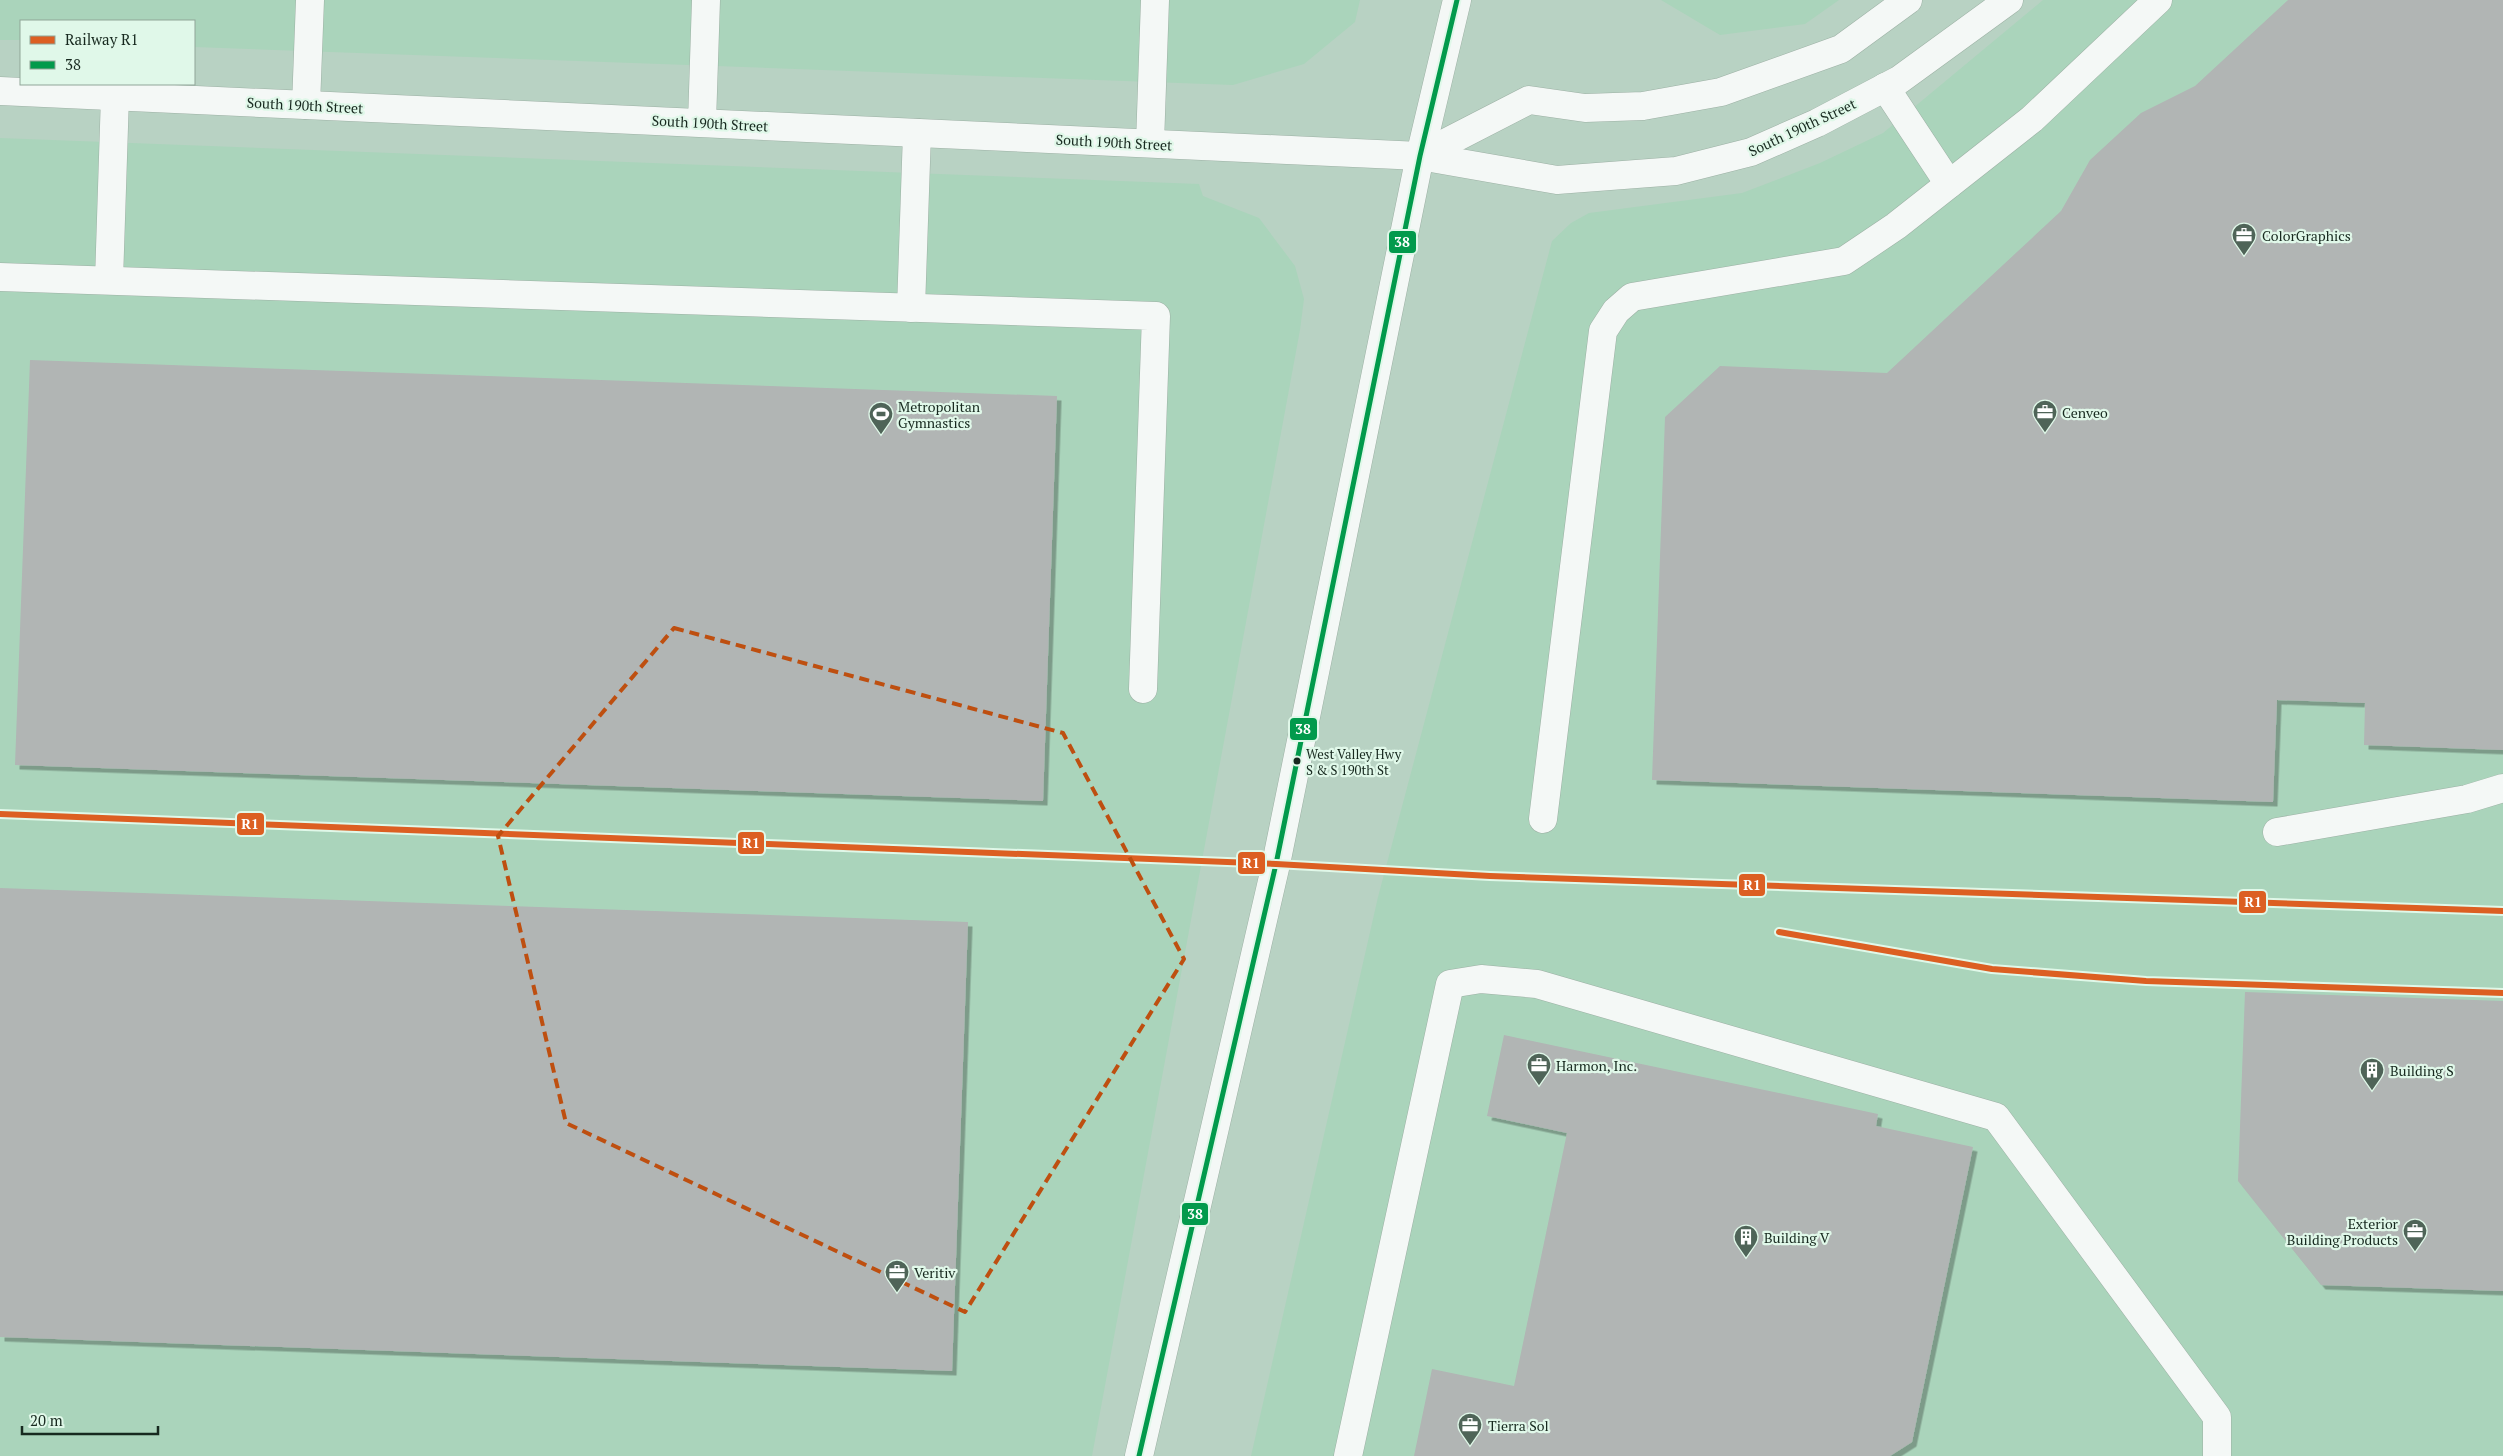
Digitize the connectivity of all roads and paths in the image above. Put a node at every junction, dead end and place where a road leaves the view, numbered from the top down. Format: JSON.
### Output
{"nodes":[{"id":1,"x":310,"y":0,"type":"edge"},
{"id":2,"x":706,"y":0,"type":"edge"},
{"id":3,"x":1155,"y":0,"type":"edge"},
{"id":4,"x":1457,"y":0,"type":"edge"},
{"id":5,"x":1908,"y":0,"type":"edge"},
{"id":6,"x":2008,"y":0,"type":"edge"},
{"id":7,"x":2158,"y":0,"type":"edge"},
{"id":8,"x":1886,"y":87,"type":"junction"},
{"id":9,"x":0,"y":91,"type":"edge"},
{"id":10,"x":115,"y":96,"type":"junction"},
{"id":11,"x":306,"y":105,"type":"junction"},
{"id":12,"x":702,"y":122,"type":"junction"},
{"id":13,"x":918,"y":133,"type":"junction"},
{"id":14,"x":1150,"y":143,"type":"junction"},
{"id":15,"x":1420,"y":156,"type":"junction"},
{"id":16,"x":1949,"y":184,"type":"junction"},
{"id":17,"x":0,"y":277,"type":"edge"},
{"id":18,"x":109,"y":280,"type":"junction"},
{"id":19,"x":911,"y":308,"type":"junction"},
{"id":20,"x":1143,"y":689,"type":"dead end"},
{"id":21,"x":2503,"y":788,"type":"edge"},
{"id":22,"x":1543,"y":820,"type":"dead end"},
{"id":23,"x":2277,"y":832,"type":"dead end"},
{"id":24,"x":1139,"y":1456,"type":"edge"},
{"id":25,"x":1348,"y":1456,"type":"edge"},
{"id":26,"x":2217,"y":1456,"type":"edge"}],
"edges":[{"from":1,"to":11,"type":"street"},
{"from":2,"to":12,"type":"street"},
{"from":3,"to":14,"type":"street"},
{"from":4,"to":15,"type":"street"},
{"from":5,"to":15,"type":"street","name":"South 190th Street"},
{"from":6,"to":8,"type":"street","name":"South 190th Street"},
{"from":7,"to":16,"type":"street"},
{"from":8,"to":15,"type":"street","name":"South 190th Street"},
{"from":8,"to":16,"type":"street"},
{"from":9,"to":10,"type":"street","name":"South 190th Street"},
{"from":10,"to":11,"type":"street","name":"South 190th Street"},
{"from":10,"to":18,"type":"street"},
{"from":11,"to":12,"type":"street","name":"South 190th Street"},
{"from":12,"to":13,"type":"street","name":"South 190th Street"},
{"from":13,"to":14,"type":"street","name":"South 190th Street"},
{"from":13,"to":19,"type":"street"},
{"from":14,"to":15,"type":"street","name":"South 190th Street"},
{"from":15,"to":24,"type":"street"},
{"from":16,"to":22,"type":"street"},
{"from":17,"to":18,"type":"street"},
{"from":18,"to":19,"type":"street"},
{"from":19,"to":20,"type":"street"},
{"from":21,"to":23,"type":"street"},
{"from":25,"to":26,"type":"street"}]}
